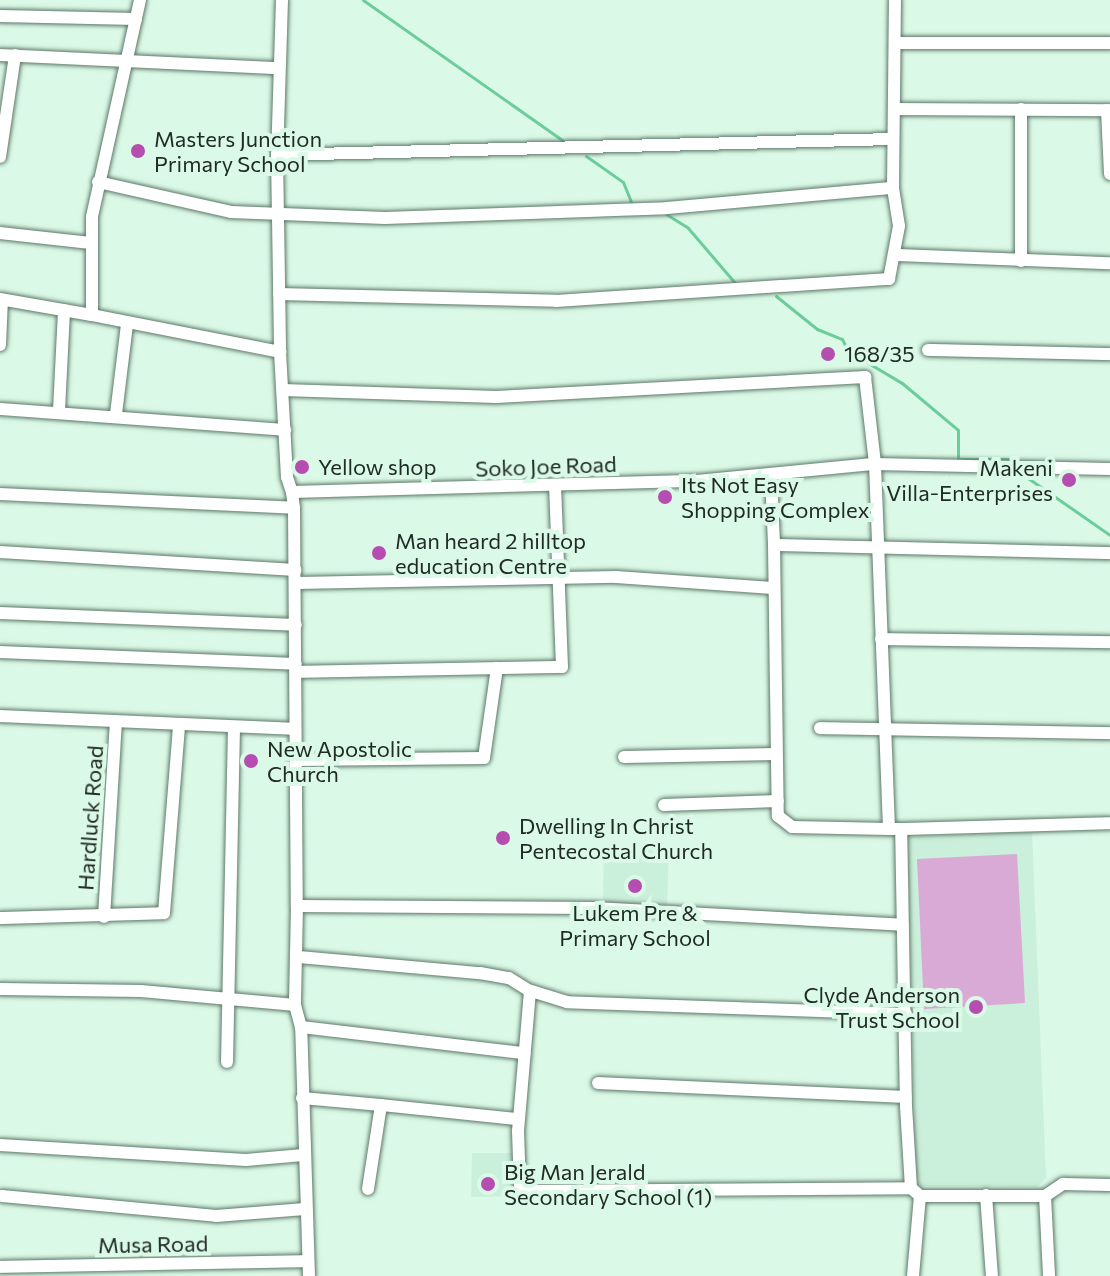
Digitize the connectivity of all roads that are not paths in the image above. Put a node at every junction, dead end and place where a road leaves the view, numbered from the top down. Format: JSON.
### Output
{"nodes":[{"id":1,"x":140,"y":0,"type":"edge"},
{"id":2,"x":282,"y":0,"type":"edge"},
{"id":3,"x":895,"y":0,"type":"edge"},
{"id":4,"x":0,"y":16,"type":"edge"},
{"id":5,"x":136,"y":19,"type":"junction"},
{"id":6,"x":896,"y":43,"type":"junction"},
{"id":7,"x":1110,"y":43,"type":"edge"},
{"id":8,"x":0,"y":55,"type":"edge"},
{"id":9,"x":15,"y":55,"type":"junction"},
{"id":10,"x":129,"y":60,"type":"junction"},
{"id":11,"x":279,"y":68,"type":"junction"},
{"id":12,"x":894,"y":109,"type":"junction"},
{"id":13,"x":1021,"y":109,"type":"junction"},
{"id":14,"x":1109,"y":110,"type":"edge"},
{"id":15,"x":893,"y":139,"type":"junction"},
{"id":16,"x":277,"y":155,"type":"junction"},
{"id":17,"x":0,"y":157,"type":"edge"},
{"id":18,"x":1110,"y":174,"type":"edge"},
{"id":19,"x":98,"y":182,"type":"junction"},
{"id":20,"x":893,"y":188,"type":"junction"},
{"id":21,"x":277,"y":217,"type":"junction"},
{"id":22,"x":0,"y":233,"type":"edge"},
{"id":23,"x":90,"y":243,"type":"junction"},
{"id":24,"x":897,"y":255,"type":"junction"},
{"id":25,"x":1021,"y":261,"type":"junction"},
{"id":26,"x":1110,"y":263,"type":"edge"},
{"id":27,"x":279,"y":294,"type":"junction"},
{"id":28,"x":1,"y":299,"type":"edge"},
{"id":29,"x":64,"y":310,"type":"junction"},
{"id":30,"x":92,"y":315,"type":"junction"},
{"id":31,"x":127,"y":324,"type":"junction"},
{"id":32,"x":0,"y":345,"type":"edge"},
{"id":33,"x":928,"y":350,"type":"dead end"},
{"id":34,"x":280,"y":352,"type":"junction"},
{"id":35,"x":1110,"y":354,"type":"edge"},
{"id":36,"x":283,"y":390,"type":"junction"},
{"id":37,"x":0,"y":409,"type":"edge"},
{"id":38,"x":59,"y":410,"type":"junction"},
{"id":39,"x":116,"y":414,"type":"junction"},
{"id":40,"x":285,"y":430,"type":"junction"},
{"id":41,"x":875,"y":464,"type":"junction"},
{"id":42,"x":1110,"y":469,"type":"edge"},
{"id":43,"x":771,"y":475,"type":"junction"},
{"id":44,"x":555,"y":486,"type":"junction"},
{"id":45,"x":292,"y":492,"type":"junction"},
{"id":46,"x":0,"y":494,"type":"edge"},
{"id":47,"x":294,"y":508,"type":"junction"},
{"id":48,"x":774,"y":545,"type":"junction"},
{"id":49,"x":876,"y":547,"type":"junction"},
{"id":50,"x":0,"y":552,"type":"edge"},
{"id":51,"x":1110,"y":553,"type":"edge"},
{"id":52,"x":296,"y":576,"type":"junction"},
{"id":53,"x":561,"y":577,"type":"junction"},
{"id":54,"x":773,"y":588,"type":"junction"},
{"id":55,"x":0,"y":613,"type":"edge"},
{"id":56,"x":296,"y":625,"type":"junction"},
{"id":57,"x":881,"y":639,"type":"junction"},
{"id":58,"x":1110,"y":642,"type":"edge"},
{"id":59,"x":0,"y":652,"type":"edge"},
{"id":60,"x":296,"y":668,"type":"junction"},
{"id":61,"x":497,"y":668,"type":"junction"},
{"id":62,"x":0,"y":716,"type":"edge"},
{"id":63,"x":116,"y":721,"type":"junction"},
{"id":64,"x":179,"y":725,"type":"junction"},
{"id":65,"x":234,"y":727,"type":"junction"},
{"id":66,"x":820,"y":728,"type":"dead end"},
{"id":67,"x":292,"y":729,"type":"junction"},
{"id":68,"x":884,"y":729,"type":"junction"},
{"id":69,"x":1110,"y":733,"type":"edge"},
{"id":70,"x":776,"y":754,"type":"junction"},
{"id":71,"x":624,"y":757,"type":"dead end"},
{"id":72,"x":297,"y":760,"type":"junction"},
{"id":73,"x":778,"y":801,"type":"junction"},
{"id":74,"x":664,"y":805,"type":"dead end"},
{"id":75,"x":1110,"y":823,"type":"edge"},
{"id":76,"x":895,"y":829,"type":"junction"},
{"id":77,"x":297,"y":906,"type":"junction"},
{"id":78,"x":104,"y":917,"type":"junction"},
{"id":79,"x":0,"y":918,"type":"edge"},
{"id":80,"x":903,"y":925,"type":"junction"},
{"id":81,"x":299,"y":957,"type":"junction"},
{"id":82,"x":0,"y":989,"type":"edge"},
{"id":83,"x":530,"y":991,"type":"junction"},
{"id":84,"x":227,"y":1002,"type":"junction"},
{"id":85,"x":295,"y":1005,"type":"junction"},
{"id":86,"x":906,"y":1014,"type":"junction"},
{"id":87,"x":301,"y":1027,"type":"junction"},
{"id":88,"x":524,"y":1053,"type":"junction"},
{"id":89,"x":227,"y":1062,"type":"dead end"},
{"id":90,"x":598,"y":1083,"type":"dead end"},
{"id":91,"x":906,"y":1097,"type":"junction"},
{"id":92,"x":302,"y":1098,"type":"junction"},
{"id":93,"x":381,"y":1105,"type":"junction"},
{"id":94,"x":517,"y":1119,"type":"junction"},
{"id":95,"x":0,"y":1145,"type":"edge"},
{"id":96,"x":303,"y":1155,"type":"junction"},
{"id":97,"x":1110,"y":1185,"type":"edge"},
{"id":98,"x":368,"y":1189,"type":"dead end"},
{"id":99,"x":916,"y":1192,"type":"junction"},
{"id":100,"x":986,"y":1195,"type":"junction"},
{"id":101,"x":2,"y":1196,"type":"dead end"},
{"id":102,"x":1045,"y":1196,"type":"junction"},
{"id":103,"x":305,"y":1209,"type":"junction"},
{"id":104,"x":308,"y":1261,"type":"junction"},
{"id":105,"x":0,"y":1267,"type":"edge"},
{"id":106,"x":309,"y":1276,"type":"edge"},
{"id":107,"x":913,"y":1276,"type":"edge"},
{"id":108,"x":992,"y":1276,"type":"edge"},
{"id":109,"x":1049,"y":1276,"type":"edge"}],
"edges":[{"from":1,"to":5,"type":"street"},
{"from":2,"to":11,"type":"street"},
{"from":3,"to":6,"type":"street"},
{"from":4,"to":5,"type":"street"},
{"from":5,"to":10,"type":"street"},
{"from":6,"to":7,"type":"street"},
{"from":6,"to":12,"type":"street"},
{"from":8,"to":9,"type":"street"},
{"from":9,"to":10,"type":"street"},
{"from":9,"to":17,"type":"street"},
{"from":10,"to":11,"type":"street"},
{"from":10,"to":19,"type":"street"},
{"from":11,"to":16,"type":"street"},
{"from":12,"to":13,"type":"street"},
{"from":12,"to":15,"type":"street"},
{"from":13,"to":14,"type":"street"},
{"from":13,"to":25,"type":"street"},
{"from":14,"to":18,"type":"street"},
{"from":15,"to":16,"type":"street"},
{"from":15,"to":20,"type":"street"},
{"from":16,"to":21,"type":"street"},
{"from":19,"to":21,"type":"street"},
{"from":19,"to":23,"type":"street"},
{"from":20,"to":21,"type":"street"},
{"from":20,"to":24,"type":"street"},
{"from":21,"to":27,"type":"street"},
{"from":22,"to":23,"type":"street"},
{"from":23,"to":30,"type":"street"},
{"from":24,"to":25,"type":"street"},
{"from":24,"to":27,"type":"street"},
{"from":25,"to":26,"type":"street"},
{"from":27,"to":34,"type":"street"},
{"from":28,"to":29,"type":"street"},
{"from":28,"to":32,"type":"street"},
{"from":29,"to":30,"type":"street"},
{"from":29,"to":38,"type":"street"},
{"from":30,"to":31,"type":"street"},
{"from":31,"to":34,"type":"street"},
{"from":31,"to":39,"type":"street"},
{"from":33,"to":35,"type":"street"},
{"from":34,"to":36,"type":"street"},
{"from":36,"to":40,"type":"street"},
{"from":36,"to":41,"type":"street"},
{"from":37,"to":38,"type":"street"},
{"from":38,"to":39,"type":"street"},
{"from":39,"to":40,"type":"street"},
{"from":40,"to":45,"type":"street"},
{"from":41,"to":42,"type":"street","name":"Soko Joe Road"},
{"from":41,"to":43,"type":"street","name":"Soko Joe Road"},
{"from":41,"to":49,"type":"street"},
{"from":43,"to":44,"type":"street","name":"Soko Joe Road"},
{"from":43,"to":48,"type":"street"},
{"from":44,"to":45,"type":"street","name":"Soko Joe Road"},
{"from":44,"to":53,"type":"street"},
{"from":45,"to":47,"type":"street"},
{"from":46,"to":47,"type":"street"},
{"from":47,"to":52,"type":"street"},
{"from":48,"to":49,"type":"street"},
{"from":48,"to":54,"type":"street"},
{"from":49,"to":51,"type":"street"},
{"from":49,"to":57,"type":"street"},
{"from":50,"to":52,"type":"street"},
{"from":52,"to":53,"type":"street"},
{"from":52,"to":56,"type":"street"},
{"from":53,"to":54,"type":"street"},
{"from":53,"to":61,"type":"street"},
{"from":54,"to":70,"type":"street"},
{"from":55,"to":56,"type":"street"},
{"from":56,"to":60,"type":"street"},
{"from":57,"to":58,"type":"street"},
{"from":57,"to":68,"type":"street"},
{"from":59,"to":60,"type":"street"},
{"from":60,"to":61,"type":"street"},
{"from":60,"to":67,"type":"street"},
{"from":61,"to":72,"type":"street"},
{"from":62,"to":63,"type":"street"},
{"from":63,"to":64,"type":"street"},
{"from":63,"to":78,"type":"street","name":"Hardluck Road"},
{"from":64,"to":65,"type":"street"},
{"from":64,"to":78,"type":"street"},
{"from":65,"to":67,"type":"street"},
{"from":65,"to":84,"type":"street"},
{"from":66,"to":68,"type":"street"},
{"from":67,"to":72,"type":"street"},
{"from":68,"to":69,"type":"street"},
{"from":68,"to":76,"type":"street"},
{"from":70,"to":71,"type":"street"},
{"from":70,"to":73,"type":"street"},
{"from":72,"to":77,"type":"street"},
{"from":73,"to":74,"type":"street"},
{"from":73,"to":76,"type":"street"},
{"from":75,"to":76,"type":"street"},
{"from":76,"to":80,"type":"street"},
{"from":77,"to":80,"type":"street"},
{"from":77,"to":81,"type":"street"},
{"from":78,"to":79,"type":"street"},
{"from":80,"to":86,"type":"street"},
{"from":81,"to":83,"type":"street"},
{"from":81,"to":85,"type":"street"},
{"from":82,"to":84,"type":"street"},
{"from":83,"to":86,"type":"street"},
{"from":83,"to":88,"type":"street"},
{"from":84,"to":85,"type":"street"},
{"from":84,"to":89,"type":"street"},
{"from":85,"to":87,"type":"street"},
{"from":86,"to":91,"type":"street"},
{"from":87,"to":88,"type":"street"},
{"from":87,"to":92,"type":"street"},
{"from":88,"to":94,"type":"street"},
{"from":90,"to":91,"type":"street"},
{"from":91,"to":99,"type":"street"},
{"from":92,"to":93,"type":"street"},
{"from":92,"to":96,"type":"street"},
{"from":93,"to":94,"type":"street"},
{"from":93,"to":98,"type":"street"},
{"from":94,"to":99,"type":"street"},
{"from":95,"to":96,"type":"street"},
{"from":96,"to":103,"type":"street"},
{"from":97,"to":102,"type":"street"},
{"from":99,"to":100,"type":"street"},
{"from":99,"to":107,"type":"street"},
{"from":100,"to":102,"type":"street"},
{"from":100,"to":108,"type":"street"},
{"from":101,"to":103,"type":"street"},
{"from":102,"to":109,"type":"street"},
{"from":103,"to":104,"type":"street"},
{"from":104,"to":105,"type":"street","name":"Musa Road"},
{"from":104,"to":106,"type":"street"}]}
